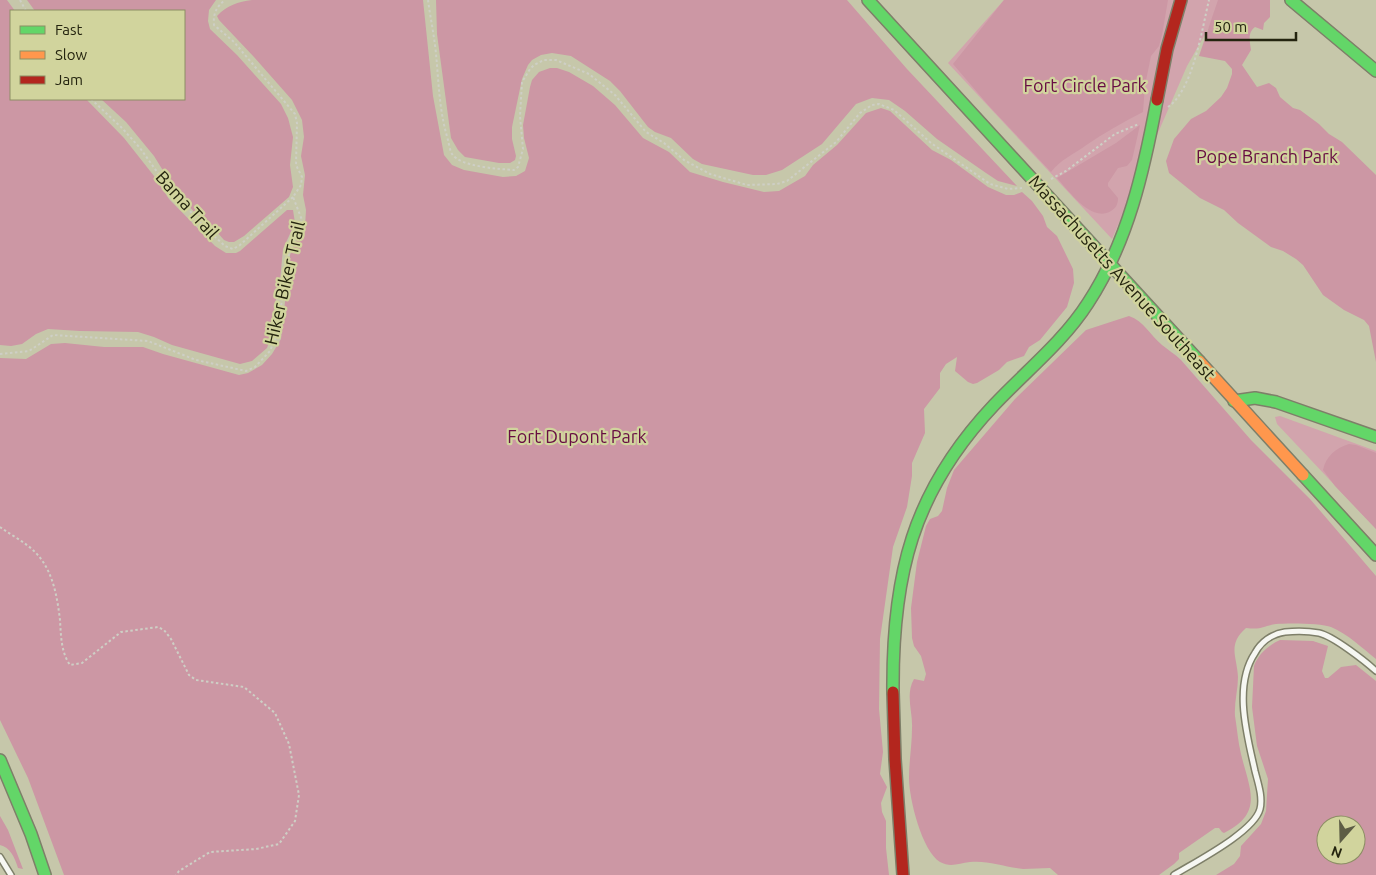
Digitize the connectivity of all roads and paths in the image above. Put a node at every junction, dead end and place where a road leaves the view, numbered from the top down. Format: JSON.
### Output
{"nodes":[{"id":1,"x":225,"y":0,"type":"edge"},
{"id":2,"x":428,"y":0,"type":"edge"},
{"id":3,"x":868,"y":0,"type":"edge"},
{"id":4,"x":1181,"y":0,"type":"edge"},
{"id":5,"x":1210,"y":0,"type":"edge"},
{"id":6,"x":1291,"y":0,"type":"edge"},
{"id":7,"x":1375,"y":69,"type":"edge"},
{"id":8,"x":91,"y":100,"type":"edge"},
{"id":9,"x":1166,"y":109,"type":"dead end"},
{"id":10,"x":1140,"y":123,"type":"dead end"},
{"id":11,"x":1051,"y":179,"type":"dead end"},
{"id":12,"x":1026,"y":188,"type":"dead end"},
{"id":13,"x":293,"y":197,"type":"junction"},
{"id":14,"x":1110,"y":264,"type":"junction"},
{"id":15,"x":0,"y":354,"type":"edge"},
{"id":16,"x":1234,"y":400,"type":"junction"},
{"id":17,"x":1376,"y":437,"type":"edge"},
{"id":18,"x":0,"y":527,"type":"edge"},
{"id":19,"x":1376,"y":555,"type":"edge"},
{"id":20,"x":1376,"y":671,"type":"edge"},
{"id":21,"x":0,"y":760,"type":"edge"},
{"id":22,"x":0,"y":857,"type":"edge"},
{"id":23,"x":11,"y":875,"type":"edge"},
{"id":24,"x":45,"y":875,"type":"edge"},
{"id":25,"x":176,"y":875,"type":"edge"},
{"id":26,"x":903,"y":875,"type":"edge"},
{"id":27,"x":1174,"y":875,"type":"edge"}],
"edges":[{"from":1,"to":13,"type":"path","name":"Hiker Biker Trail"},
{"from":2,"to":12,"type":"path"},
{"from":3,"to":14,"type":"main road","name":"Massachusetts Avenue Southeast"},
{"from":4,"to":14,"type":"main road"},
{"from":5,"to":9,"type":"path"},
{"from":6,"to":7,"type":"main road"},
{"from":8,"to":13,"type":"path","name":"Bama Trail"},
{"from":10,"to":11,"type":"path"},
{"from":13,"to":15,"type":"path","name":"Hiker Biker Trail"},
{"from":14,"to":16,"type":"main road","name":"Massachusetts Avenue Southeast"},
{"from":14,"to":26,"type":"main road"},
{"from":16,"to":17,"type":"main road"},
{"from":16,"to":19,"type":"main road","name":"Massachusetts Avenue Southeast"},
{"from":18,"to":25,"type":"path"},
{"from":20,"to":27,"type":"lane"},
{"from":21,"to":24,"type":"main road"},
{"from":22,"to":23,"type":"lane"}]}
